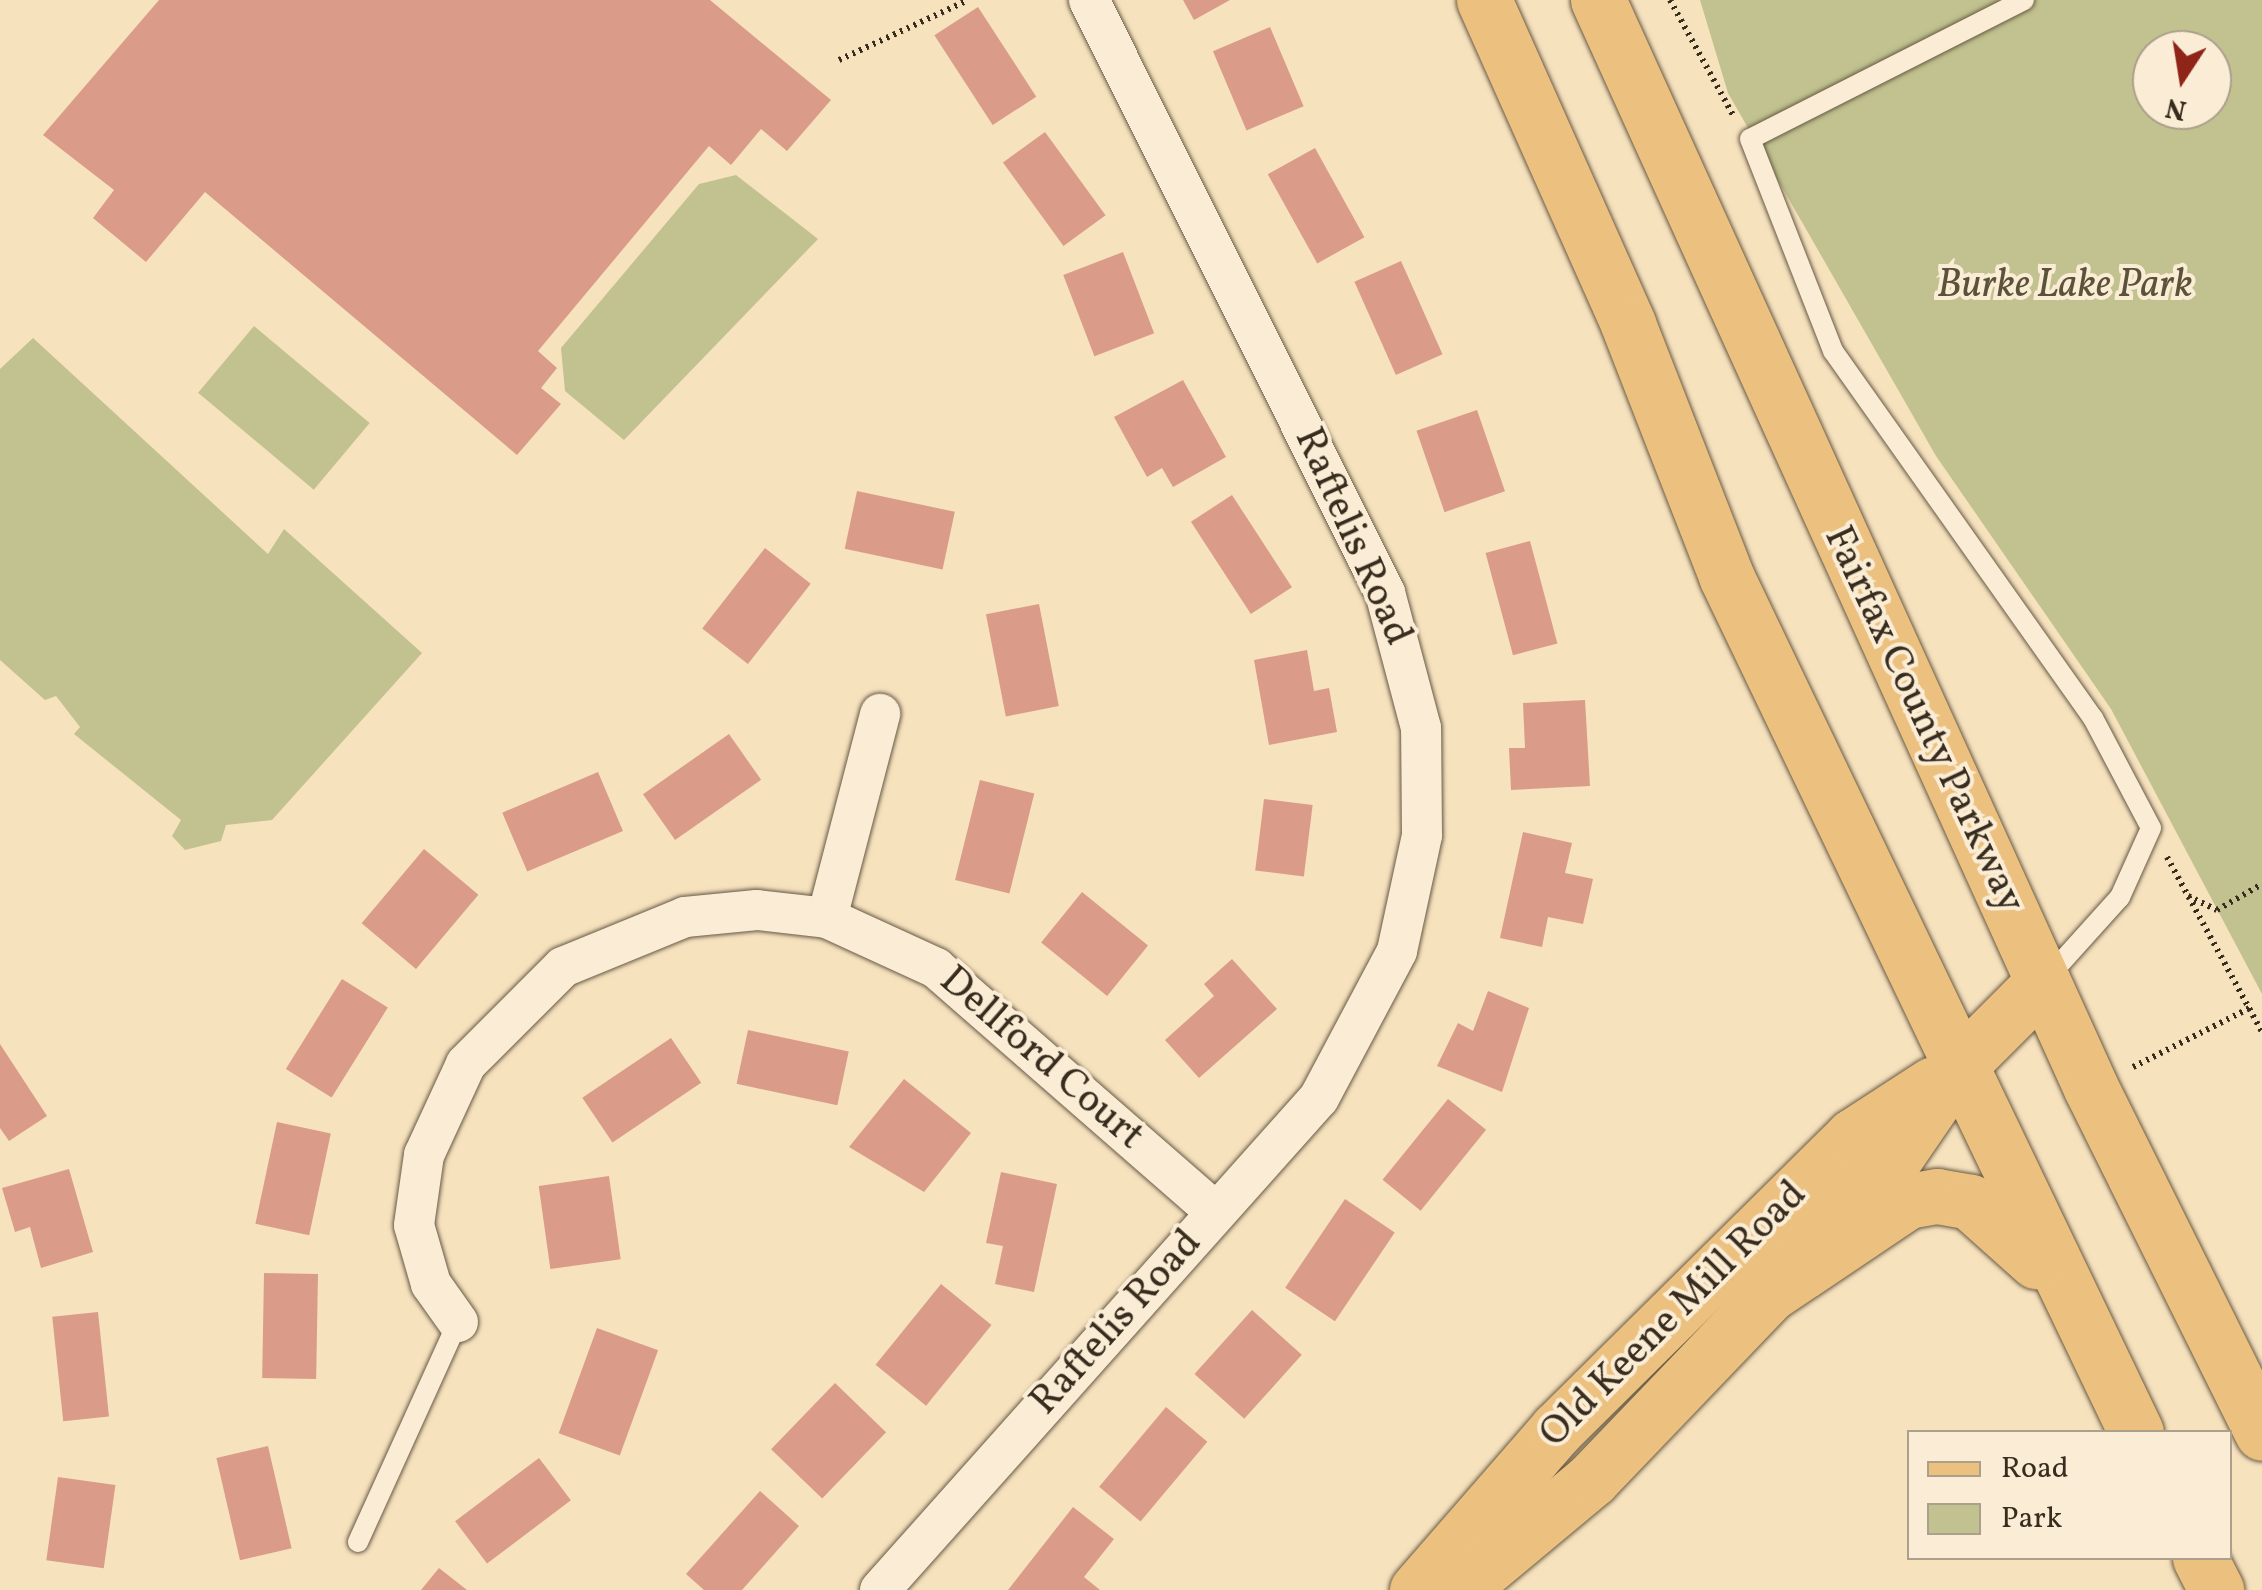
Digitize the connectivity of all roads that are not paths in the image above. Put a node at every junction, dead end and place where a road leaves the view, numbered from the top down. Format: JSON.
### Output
{"nodes":[{"id":1,"x":1090,"y":0,"type":"edge"},
{"id":2,"x":1484,"y":0,"type":"edge"},
{"id":3,"x":1598,"y":0,"type":"edge"},
{"id":4,"x":2024,"y":0,"type":"edge"},
{"id":5,"x":880,"y":714,"type":"dead end"},
{"id":6,"x":827,"y":918,"type":"junction"},
{"id":7,"x":2043,"y":982,"type":"junction"},
{"id":8,"x":1956,"y":1069,"type":"junction"},
{"id":9,"x":1216,"y":1212,"type":"junction"},
{"id":10,"x":2068,"y":1297,"type":"junction"},
{"id":11,"x":1758,"y":1301,"type":"junction"},
{"id":12,"x":458,"y":1322,"type":"joint"},
{"id":13,"x":2135,"y":1430,"type":"edge"},
{"id":14,"x":2262,"y":1433,"type":"edge"},
{"id":15,"x":358,"y":1542,"type":"dead end"},
{"id":16,"x":2201,"y":1560,"type":"edge"},
{"id":17,"x":880,"y":1590,"type":"edge"},
{"id":18,"x":1417,"y":1590,"type":"edge"},
{"id":19,"x":1459,"y":1590,"type":"edge"},
{"id":20,"x":2216,"y":1590,"type":"edge"}],
"edges":[{"from":1,"to":9,"type":"street","name":"Raftelis Road"},
{"from":2,"to":8,"type":"main road"},
{"from":3,"to":7,"type":"main road","name":"Fairfax County Parkway"},
{"from":4,"to":7,"type":"lane"},
{"from":5,"to":6,"type":"street"},
{"from":6,"to":9,"type":"street","name":"Dellford Court"},
{"from":6,"to":12,"type":"street","name":"Dellford Court"},
{"from":7,"to":8,"type":"main road","name":"Old Keene Mill Road"},
{"from":7,"to":14,"type":"main road","name":"Fairfax County Parkway"},
{"from":8,"to":10,"type":"main road"},
{"from":8,"to":11,"type":"main road","name":"Old Keene Mill Road"},
{"from":8,"to":18,"type":"main road","name":"Old Keene Mill Road"},
{"from":9,"to":17,"type":"street","name":"Raftelis Road"},
{"from":10,"to":11,"type":"main road"},
{"from":10,"to":13,"type":"main road"},
{"from":11,"to":19,"type":"main road","name":"Old Keene Mill Road"},
{"from":12,"to":15,"type":"lane"},
{"from":16,"to":20,"type":"main road"}]}
